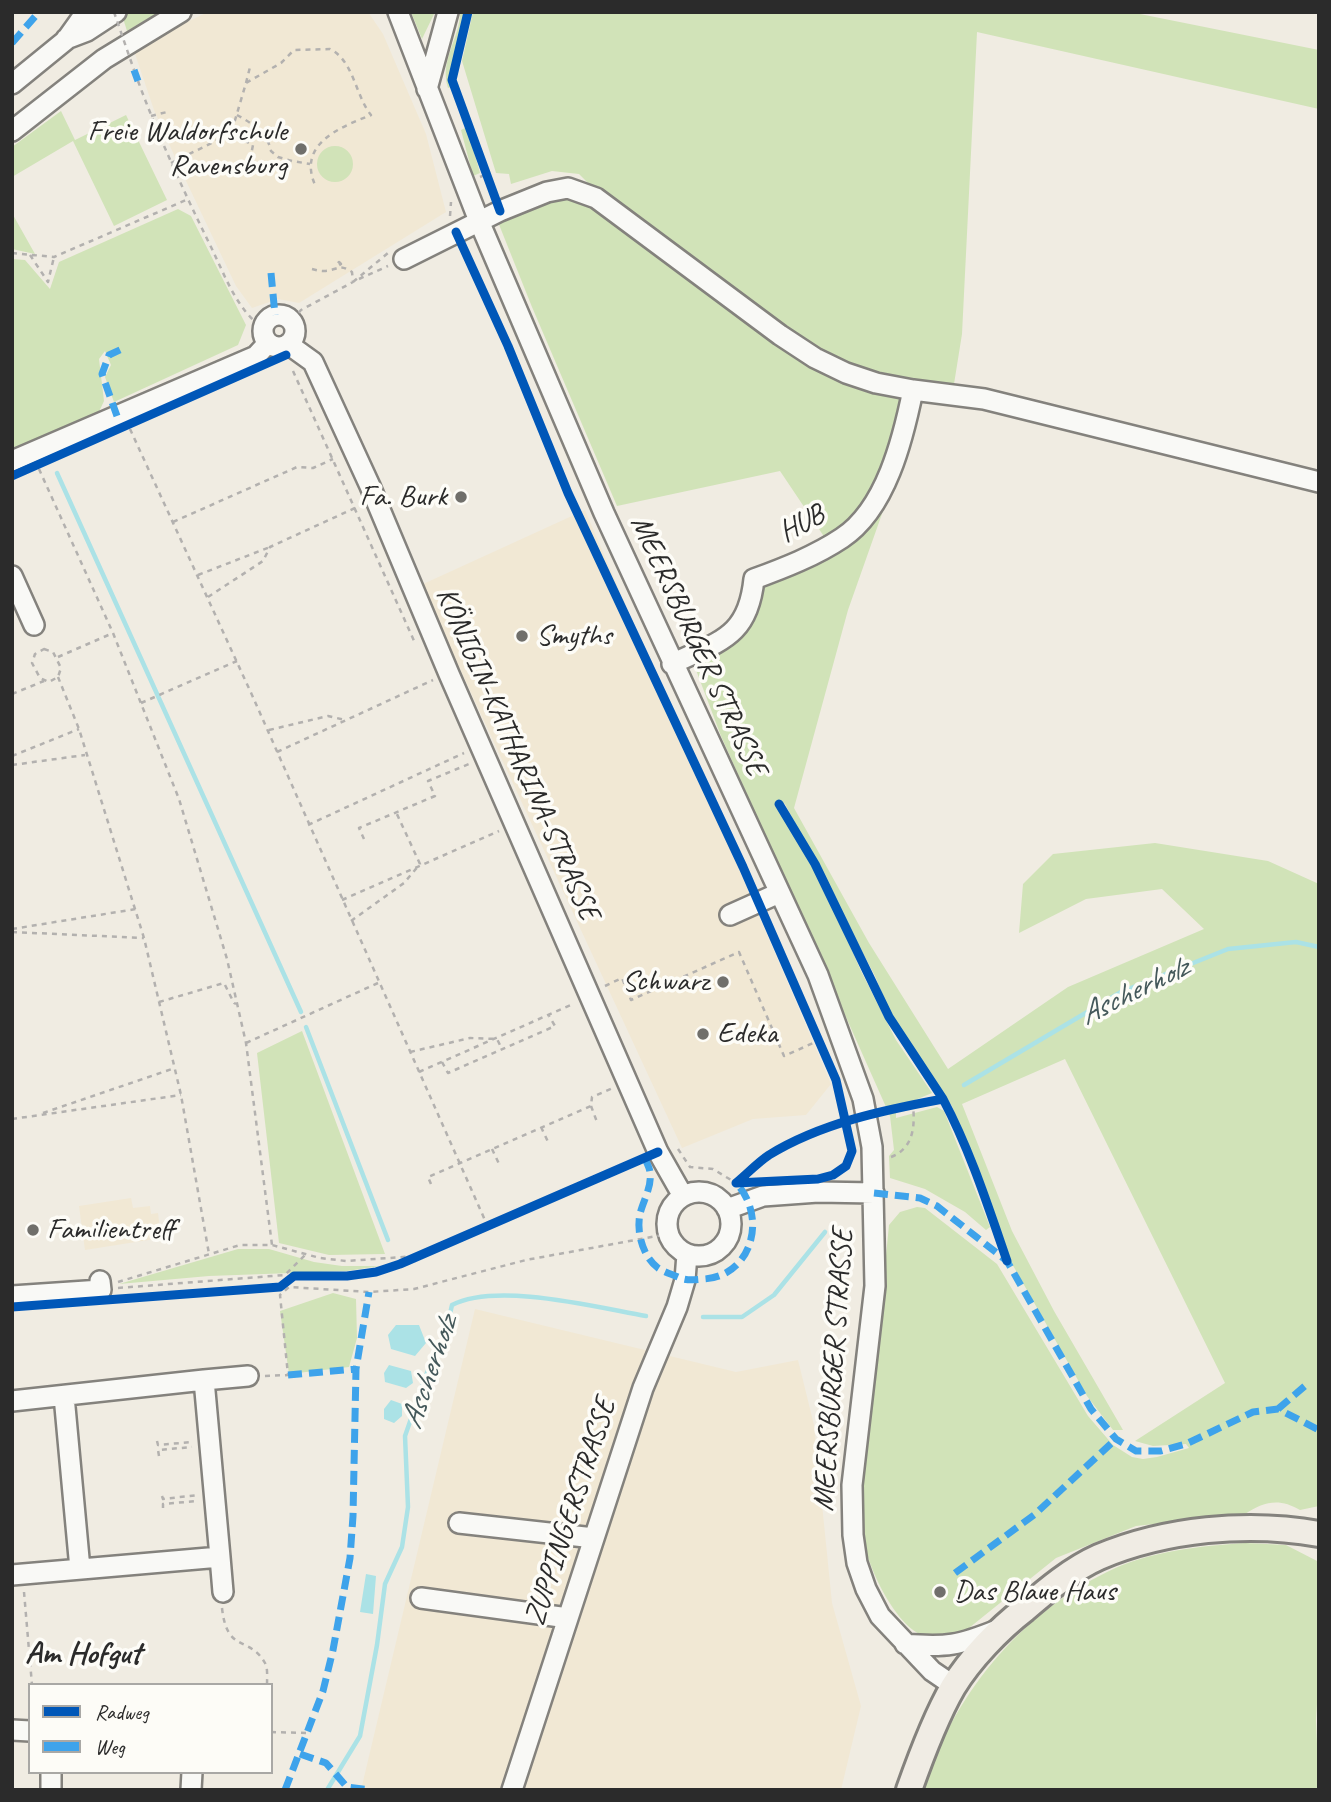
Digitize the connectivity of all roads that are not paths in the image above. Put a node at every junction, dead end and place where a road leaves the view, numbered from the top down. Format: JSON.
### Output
{"nodes":[{"id":1,"x":86,"y":12,"type":"edge"},
{"id":2,"x":115,"y":12,"type":"edge"},
{"id":3,"x":181,"y":12,"type":"edge"},
{"id":4,"x":398,"y":12,"type":"edge"},
{"id":5,"x":448,"y":12,"type":"edge"},
{"id":6,"x":65,"y":40,"type":"junction"},
{"id":7,"x":12,"y":83,"type":"edge"},
{"id":8,"x":427,"y":89,"type":"junction"},
{"id":9,"x":12,"y":131,"type":"edge"},
{"id":10,"x":479,"y":221,"type":"junction"},
{"id":11,"x":396,"y":256,"type":"road end"},
{"id":12,"x":265,"y":336,"type":"junction"},
{"id":13,"x":288,"y":344,"type":"junction"},
{"id":14,"x":913,"y":390,"type":"junction"},
{"id":15,"x":12,"y":461,"type":"edge"},
{"id":16,"x":1319,"y":482,"type":"edge"},
{"id":17,"x":12,"y":576,"type":"edge"},
{"id":18,"x":34,"y":625,"type":"dead end"},
{"id":19,"x":672,"y":664,"type":"junction"},
{"id":20,"x":779,"y":893,"type":"junction"},
{"id":21,"x":730,"y":915,"type":"dead end"},
{"id":22,"x":874,"y":1193,"type":"junction"},
{"id":23,"x":683,"y":1196,"type":"junction"},
{"id":24,"x":727,"y":1209,"type":"junction"},
{"id":25,"x":687,"y":1254,"type":"junction"},
{"id":26,"x":101,"y":1290,"type":"road end"},
{"id":27,"x":12,"y":1296,"type":"edge"},
{"id":28,"x":258,"y":1376,"type":"road end"},
{"id":29,"x":204,"y":1380,"type":"junction"},
{"id":30,"x":64,"y":1396,"type":"junction"},
{"id":31,"x":12,"y":1401,"type":"edge"},
{"id":32,"x":458,"y":1523,"type":"dead end"},
{"id":33,"x":1312,"y":1528,"type":"edge"},
{"id":34,"x":594,"y":1538,"type":"junction"},
{"id":35,"x":220,"y":1557,"type":"junction"},
{"id":36,"x":80,"y":1569,"type":"junction"},
{"id":37,"x":17,"y":1575,"type":"edge"},
{"id":38,"x":223,"y":1592,"type":"road end"},
{"id":39,"x":421,"y":1598,"type":"dead end"},
{"id":40,"x":568,"y":1618,"type":"junction"},
{"id":41,"x":998,"y":1630,"type":"junction"},
{"id":42,"x":905,"y":1644,"type":"junction"},
{"id":43,"x":954,"y":1686,"type":"junction"},
{"id":44,"x":512,"y":1790,"type":"edge"},
{"id":45,"x":909,"y":1790,"type":"edge"}],
"edges":[{"from":1,"to":6,"type":"street"},
{"from":2,"to":6,"type":"street"},
{"from":3,"to":9,"type":"street"},
{"from":4,"to":8,"type":"street","name":"MEERSBURGER STRASSE"},
{"from":5,"to":8,"type":"street"},
{"from":6,"to":7,"type":"street"},
{"from":8,"to":10,"type":"street","name":"MEERSBURGER STRASSE"},
{"from":10,"to":11,"type":"street"},
{"from":10,"to":14,"type":"street"},
{"from":10,"to":19,"type":"street","name":"MEERSBURGER STRASSE"},
{"from":12,"to":13,"type":"street"},
{"from":12,"to":13,"type":"street"},
{"from":12,"to":15,"type":"street"},
{"from":13,"to":23,"type":"street","name":"KÖNIGIN-KATHARINA-STRASSE"},
{"from":14,"to":16,"type":"street"},
{"from":14,"to":19,"type":"street","name":"HUB"},
{"from":17,"to":18,"type":"street"},
{"from":19,"to":20,"type":"street","name":"MEERSBURGER STRASSE"},
{"from":20,"to":21,"type":"street"},
{"from":20,"to":22,"type":"street","name":"MEERSBURGER STRASSE"},
{"from":22,"to":24,"type":"street"},
{"from":22,"to":42,"type":"street","name":"MEERSBURGER STRASSE"},
{"from":23,"to":24,"type":"street"},
{"from":23,"to":25,"type":"street"},
{"from":24,"to":25,"type":"street"},
{"from":25,"to":34,"type":"street","name":"ZUPPINGERSTRASSE"},
{"from":26,"to":27,"type":"street"},
{"from":28,"to":29,"type":"street"},
{"from":29,"to":30,"type":"street"},
{"from":29,"to":35,"type":"street"},
{"from":30,"to":31,"type":"street"},
{"from":30,"to":36,"type":"street"},
{"from":32,"to":34,"type":"street"},
{"from":33,"to":41,"type":"main road"},
{"from":34,"to":40,"type":"street","name":"ZUPPINGERSTRASSE"},
{"from":35,"to":36,"type":"street"},
{"from":35,"to":38,"type":"street"},
{"from":36,"to":37,"type":"street"},
{"from":39,"to":40,"type":"street"},
{"from":40,"to":44,"type":"street","name":"ZUPPINGERSTRASSE"},
{"from":41,"to":42,"type":"street"},
{"from":41,"to":43,"type":"main road"},
{"from":42,"to":43,"type":"street","name":"MEERSBURGER STRASSE"},
{"from":43,"to":45,"type":"main road"}]}
